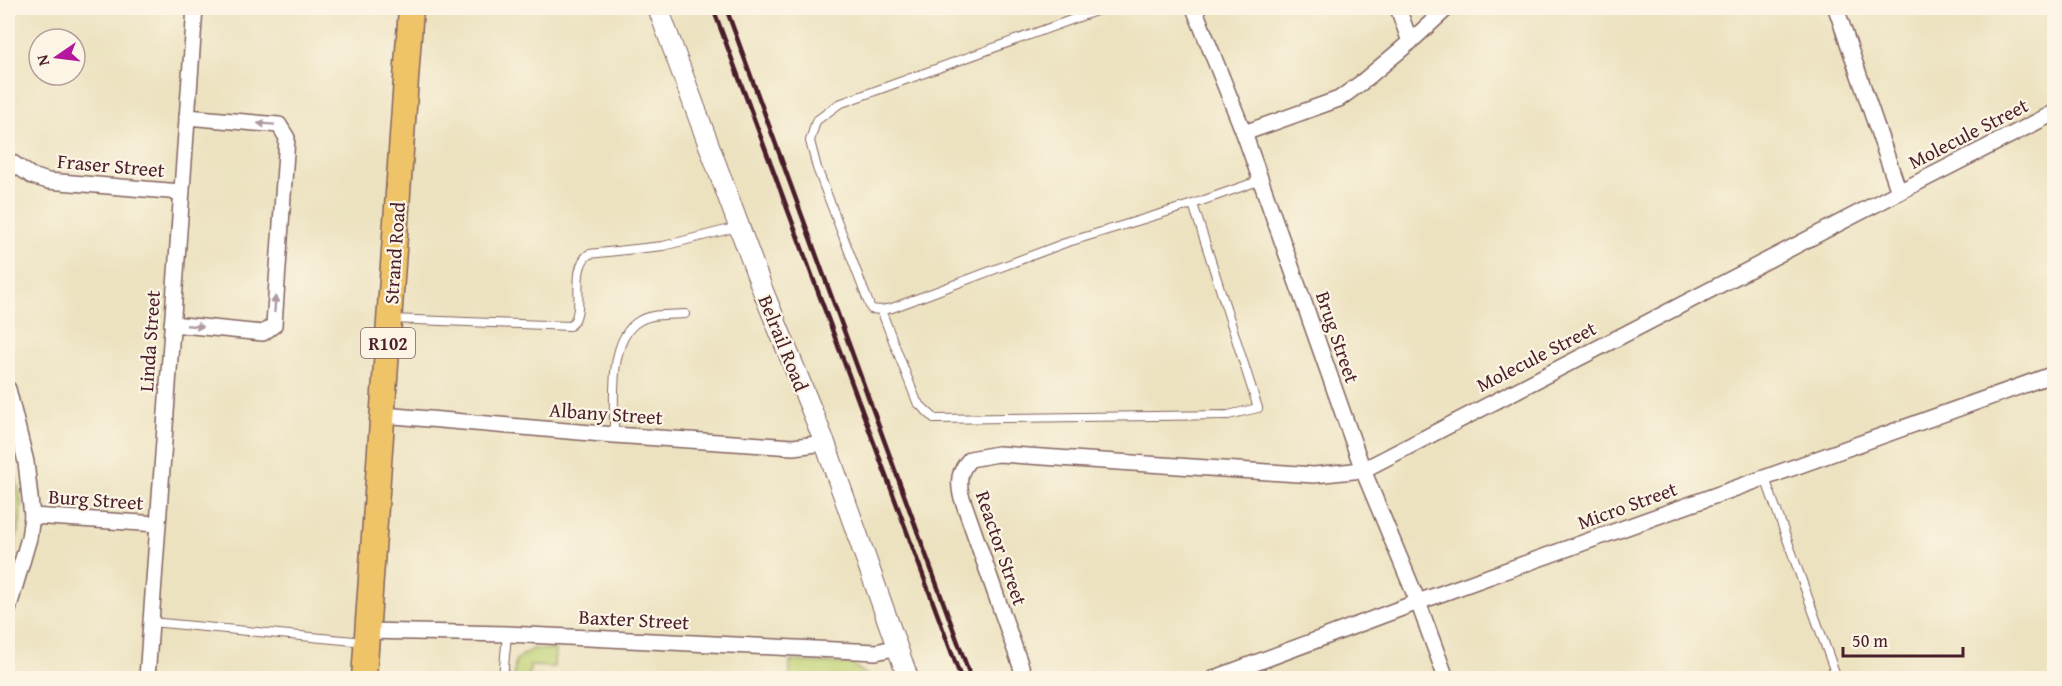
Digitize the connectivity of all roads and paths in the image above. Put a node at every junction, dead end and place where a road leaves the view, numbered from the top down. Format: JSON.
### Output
{"nodes":[{"id":1,"x":195,"y":8,"type":"edge"},
{"id":2,"x":411,"y":8,"type":"edge"},
{"id":3,"x":658,"y":8,"type":"edge"},
{"id":4,"x":1104,"y":8,"type":"edge"},
{"id":5,"x":1194,"y":8,"type":"edge"},
{"id":6,"x":1398,"y":8,"type":"edge"},
{"id":7,"x":1447,"y":8,"type":"edge"},
{"id":8,"x":1836,"y":8,"type":"edge"},
{"id":9,"x":1410,"y":42,"type":"junction"},
{"id":10,"x":2055,"y":113,"type":"edge"},
{"id":11,"x":187,"y":117,"type":"junction"},
{"id":12,"x":1244,"y":133,"type":"junction"},
{"id":13,"x":8,"y":160,"type":"edge"},
{"id":14,"x":1261,"y":180,"type":"junction"},
{"id":15,"x":181,"y":192,"type":"junction"},
{"id":16,"x":1899,"y":192,"type":"junction"},
{"id":17,"x":1193,"y":204,"type":"junction"},
{"id":18,"x":739,"y":227,"type":"junction"},
{"id":19,"x":881,"y":310,"type":"junction"},
{"id":20,"x":685,"y":314,"type":"dead end"},
{"id":21,"x":390,"y":319,"type":"junction"},
{"id":22,"x":172,"y":324,"type":"junction"},
{"id":23,"x":2055,"y":374,"type":"edge"},
{"id":24,"x":8,"y":389,"type":"edge"},
{"id":25,"x":383,"y":416,"type":"junction"},
{"id":26,"x":614,"y":435,"type":"junction"},
{"id":27,"x":825,"y":442,"type":"junction"},
{"id":28,"x":998,"y":454,"type":"joint"},
{"id":29,"x":1363,"y":470,"type":"junction"},
{"id":30,"x":1765,"y":478,"type":"junction"},
{"id":31,"x":32,"y":516,"type":"junction"},
{"id":32,"x":158,"y":524,"type":"junction"},
{"id":33,"x":1419,"y":602,"type":"junction"},
{"id":34,"x":8,"y":610,"type":"edge"},
{"id":35,"x":151,"y":622,"type":"junction"},
{"id":36,"x":507,"y":634,"type":"junction"},
{"id":37,"x":367,"y":637,"type":"junction"},
{"id":38,"x":898,"y":647,"type":"junction"},
{"id":39,"x":147,"y":678,"type":"edge"},
{"id":40,"x":364,"y":678,"type":"edge"},
{"id":41,"x":503,"y":678,"type":"edge"},
{"id":42,"x":908,"y":678,"type":"edge"},
{"id":43,"x":1025,"y":678,"type":"edge"},
{"id":44,"x":1215,"y":678,"type":"edge"},
{"id":45,"x":1446,"y":678,"type":"edge"},
{"id":46,"x":1837,"y":678,"type":"edge"}],
"edges":[{"from":1,"to":11,"type":"street","name":"Linda Street"},
{"from":2,"to":21,"type":"main road","name":"Strand Road","number":"R102"},
{"from":3,"to":18,"type":"street","name":"Belrail Road"},
{"from":4,"to":19,"type":"lane"},
{"from":5,"to":12,"type":"street","name":"Brug Street"},
{"from":6,"to":9,"type":"street"},
{"from":7,"to":9,"type":"street"},
{"from":8,"to":16,"type":"street"},
{"from":9,"to":12,"type":"street"},
{"from":10,"to":16,"type":"street","name":"Molecule Street"},
{"from":11,"to":15,"type":"street","name":"Linda Street"},
{"from":22,"to":11,"type":"street","one_way":true},
{"from":12,"to":14,"type":"street","name":"Brug Street"},
{"from":13,"to":15,"type":"street","name":"Fraser Street"},
{"from":14,"to":17,"type":"lane"},
{"from":14,"to":29,"type":"street","name":"Brug Street"},
{"from":15,"to":22,"type":"street","name":"Linda Street"},
{"from":16,"to":29,"type":"street","name":"Molecule Street"},
{"from":17,"to":19,"type":"lane"},
{"from":17,"to":19,"type":"lane"},
{"from":18,"to":21,"type":"lane"},
{"from":18,"to":27,"type":"street","name":"Belrail Road"},
{"from":20,"to":26,"type":"lane"},
{"from":21,"to":25,"type":"main road","name":"Strand Road","number":"R102"},
{"from":22,"to":32,"type":"street","name":"Linda Street"},
{"from":23,"to":30,"type":"street","name":"Micro Street"},
{"from":24,"to":31,"type":"street"},
{"from":25,"to":26,"type":"street","name":"Albany Street"},
{"from":25,"to":37,"type":"main road","name":"Strand Road","number":"R102"},
{"from":26,"to":27,"type":"street","name":"Albany Street"},
{"from":27,"to":38,"type":"street","name":"Belrail Road"},
{"from":28,"to":29,"type":"street","name":"Molecule Street"},
{"from":28,"to":43,"type":"street","name":"Reactor Street"},
{"from":29,"to":33,"type":"street","name":"Brug Street"},
{"from":30,"to":33,"type":"street","name":"Micro Street"},
{"from":30,"to":46,"type":"lane"},
{"from":31,"to":32,"type":"street","name":"Burg Street"},
{"from":31,"to":34,"type":"street"},
{"from":32,"to":35,"type":"street","name":"Linda Street"},
{"from":33,"to":44,"type":"street","name":"Micro Street"},
{"from":33,"to":45,"type":"street","name":"Brug Street"},
{"from":35,"to":37,"type":"lane"},
{"from":35,"to":39,"type":"street","name":"Linda Street"},
{"from":36,"to":37,"type":"street","name":"Baxter Street"},
{"from":36,"to":38,"type":"street","name":"Baxter Street"},
{"from":36,"to":41,"type":"lane"},
{"from":37,"to":40,"type":"main road","name":"Strand Road","number":"R102"},
{"from":38,"to":42,"type":"street","name":"Belrail Road"}]}
